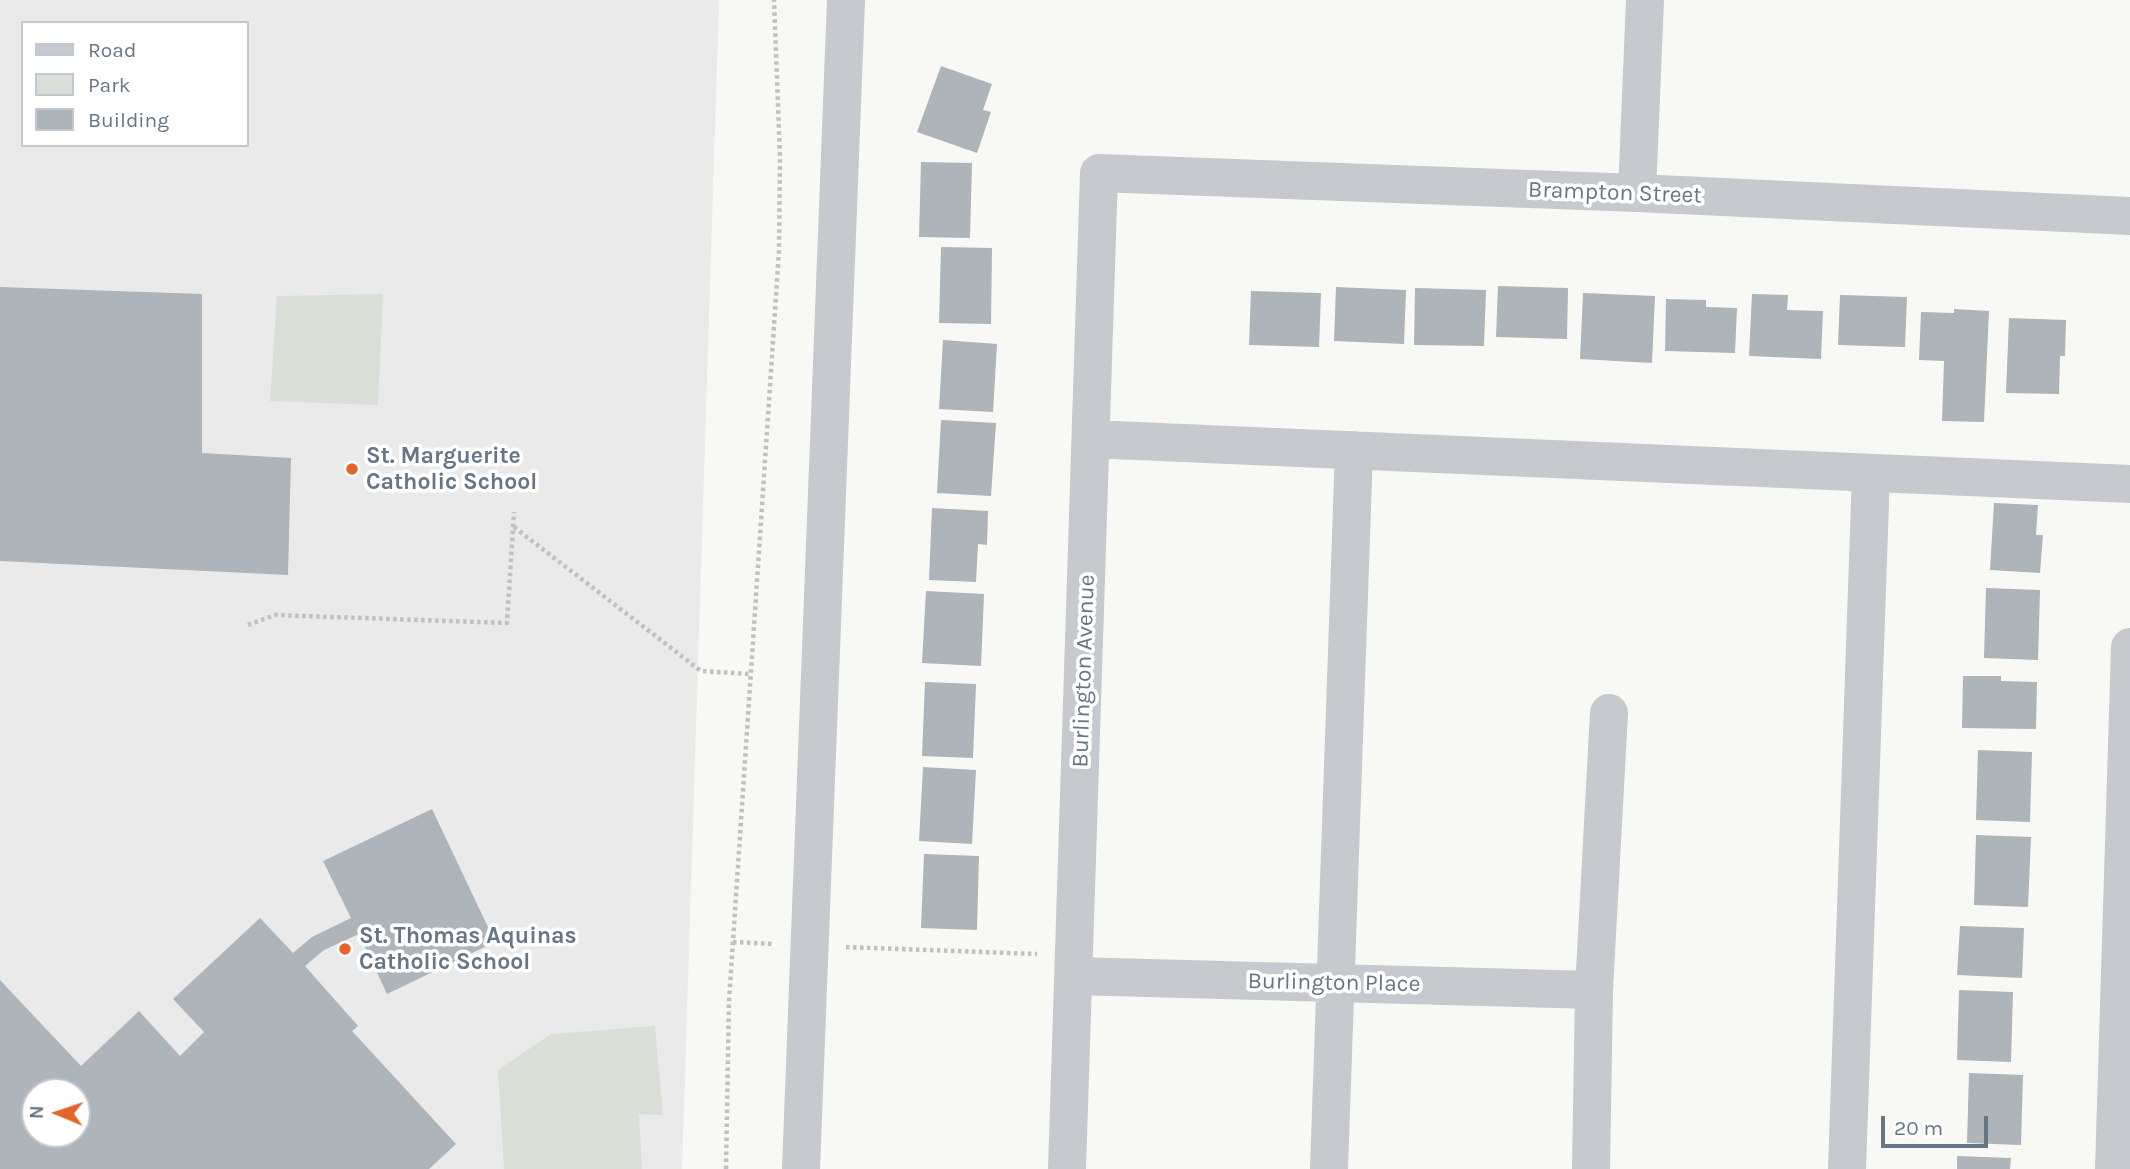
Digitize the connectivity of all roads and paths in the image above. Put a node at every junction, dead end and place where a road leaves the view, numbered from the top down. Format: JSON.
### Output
{"nodes":[{"id":1,"x":774,"y":0,"type":"edge"},
{"id":2,"x":846,"y":0,"type":"edge"},
{"id":3,"x":1645,"y":0,"type":"edge"},
{"id":4,"x":1100,"y":173,"type":"joint"},
{"id":5,"x":1637,"y":193,"type":"junction"},
{"id":6,"x":2130,"y":216,"type":"edge"},
{"id":7,"x":1091,"y":439,"type":"junction"},
{"id":8,"x":1354,"y":450,"type":"junction"},
{"id":9,"x":1871,"y":473,"type":"junction"},
{"id":10,"x":2130,"y":484,"type":"edge"},
{"id":11,"x":514,"y":512,"type":"dead end"},
{"id":12,"x":513,"y":526,"type":"junction"},
{"id":13,"x":248,"y":625,"type":"dead end"},
{"id":14,"x":2130,"y":647,"type":"edge"},
{"id":15,"x":750,"y":674,"type":"junction"},
{"id":16,"x":1609,"y":713,"type":"dead end"},
{"id":17,"x":809,"y":945,"type":"junction"},
{"id":18,"x":1074,"y":966,"type":"junction"},
{"id":19,"x":1335,"y":983,"type":"junction"},
{"id":20,"x":1594,"y":990,"type":"junction"},
{"id":21,"x":2124,"y":1018,"type":"edge"},
{"id":22,"x":726,"y":1169,"type":"edge"},
{"id":23,"x":800,"y":1169,"type":"edge"},
{"id":24,"x":1067,"y":1169,"type":"edge"},
{"id":25,"x":1329,"y":1169,"type":"edge"},
{"id":26,"x":1591,"y":1169,"type":"edge"},
{"id":27,"x":1847,"y":1169,"type":"edge"},
{"id":28,"x":2114,"y":1169,"type":"edge"}],
"edges":[{"from":1,"to":15,"type":"path"},
{"from":2,"to":17,"type":"street"},
{"from":3,"to":5,"type":"street"},
{"from":4,"to":5,"type":"street","name":"Brampton Street"},
{"from":4,"to":7,"type":"street","name":"Burlington Avenue"},
{"from":5,"to":6,"type":"street","name":"Brampton Street"},
{"from":7,"to":8,"type":"street"},
{"from":7,"to":18,"type":"street","name":"Burlington Avenue"},
{"from":8,"to":9,"type":"street"},
{"from":8,"to":19,"type":"street"},
{"from":9,"to":10,"type":"street"},
{"from":9,"to":27,"type":"street"},
{"from":11,"to":12,"type":"path"},
{"from":12,"to":13,"type":"path"},
{"from":12,"to":15,"type":"path"},
{"from":14,"to":21,"type":"street"},
{"from":15,"to":22,"type":"path"},
{"from":16,"to":20,"type":"street"},
{"from":17,"to":18,"type":"path"},
{"from":17,"to":23,"type":"street"},
{"from":18,"to":19,"type":"street","name":"Burlington Place"},
{"from":18,"to":24,"type":"street","name":"Burlington Avenue"},
{"from":19,"to":20,"type":"street","name":"Burlington Place"},
{"from":19,"to":25,"type":"street"},
{"from":20,"to":26,"type":"street"},
{"from":21,"to":28,"type":"street"}]}
